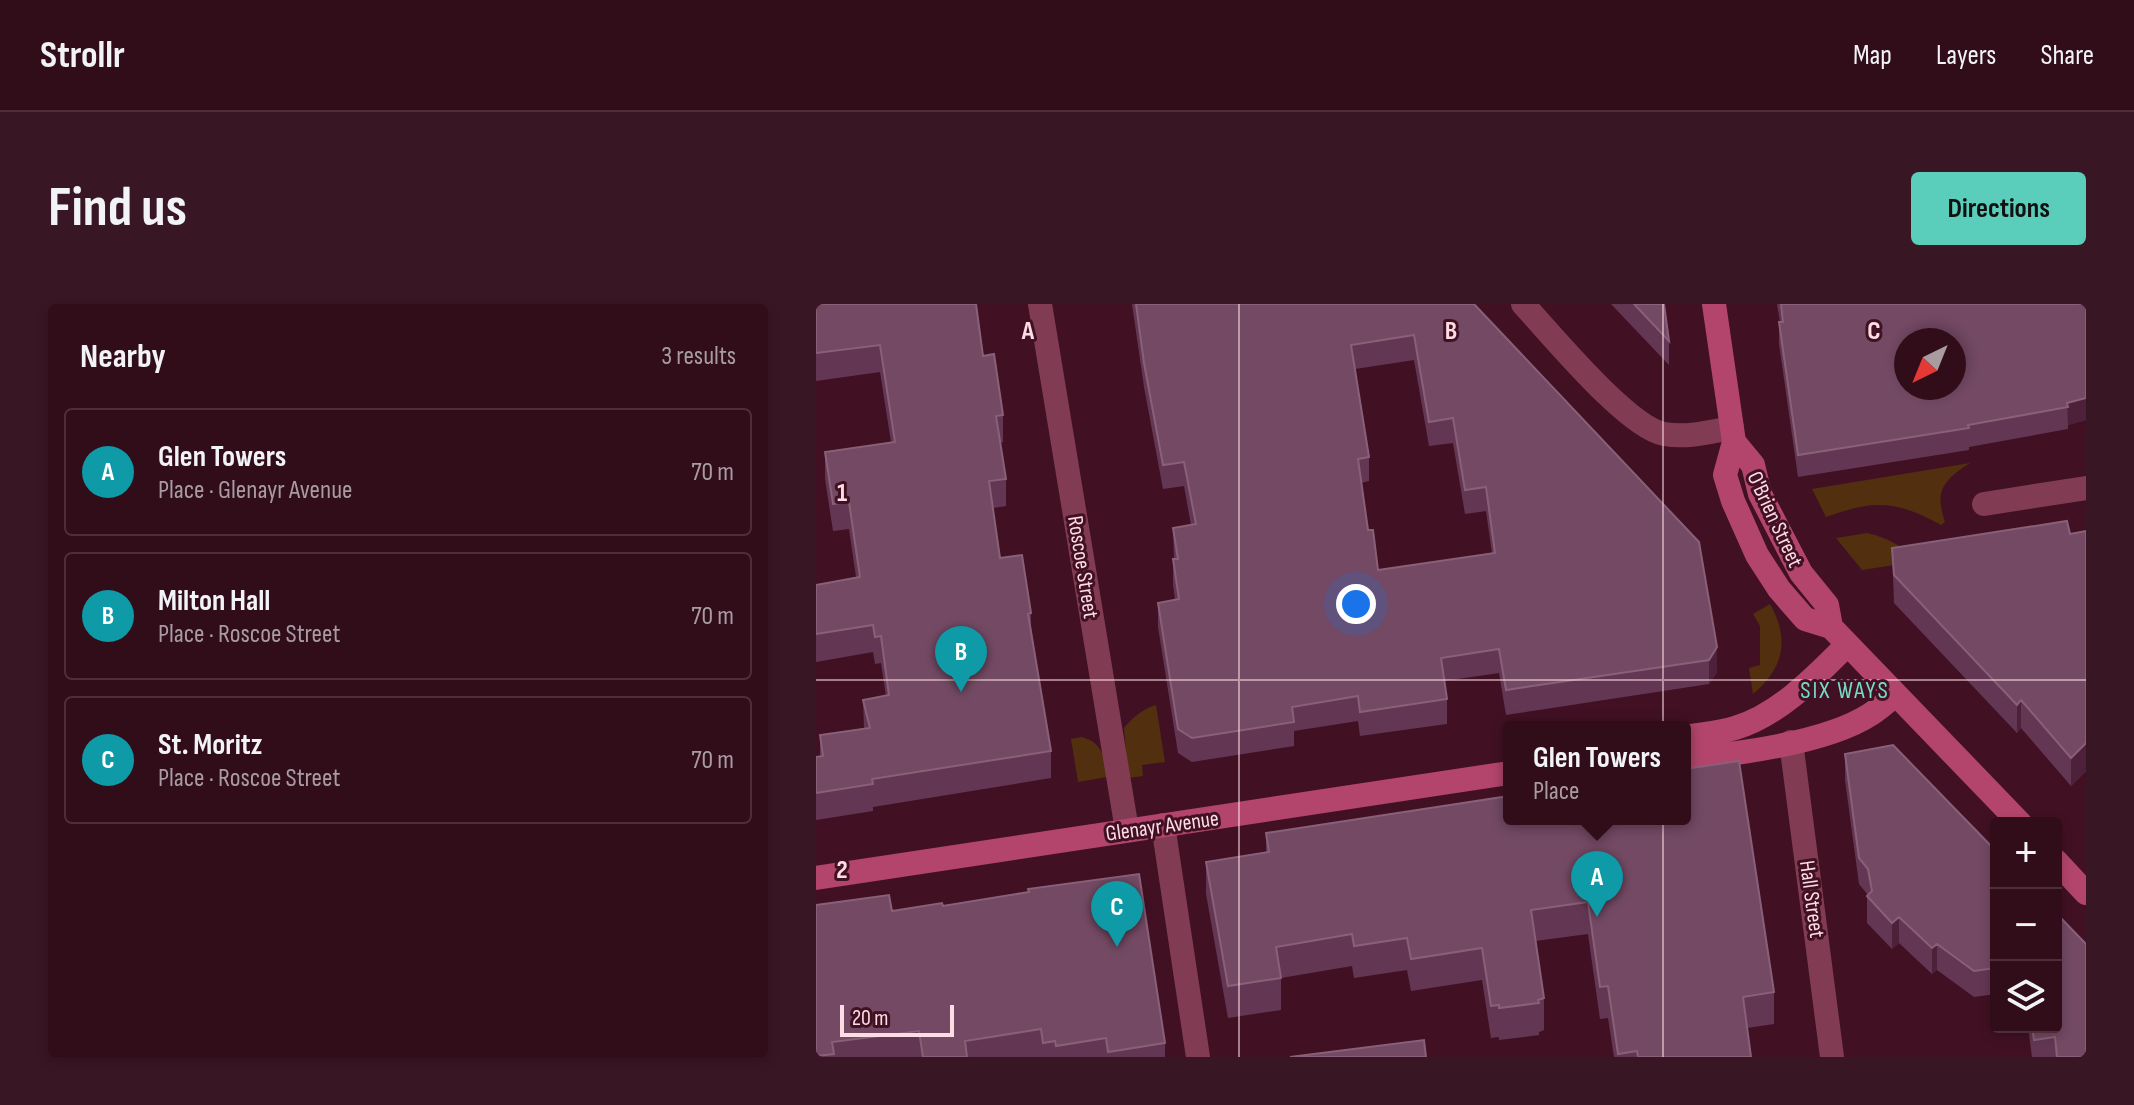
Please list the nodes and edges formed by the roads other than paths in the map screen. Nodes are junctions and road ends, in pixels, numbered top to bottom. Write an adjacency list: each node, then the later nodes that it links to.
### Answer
1 (1040, 304): 15 (street, Roscoe Street)
2 (1523, 304): 4 (street)
3 (1714, 304): 4 (street)
4 (1733, 435): 7 (street, O'Brien Street)
5 (2086, 488): 6 (street)
6 (1984, 504)
7 (1839, 636): 8 (street, O'Brien Street); 9 (street)
8 (1895, 695): 10 (street); 13 (street, O'Brien Street)
9 (1691, 736)
10 (1791, 742): 11 (street); 20 (street, Hall Street)
11 (1691, 758)
12 (1503, 774): 14 (street, Glenayr Avenue)
13 (2014, 817)
14 (1163, 825): 15 (street, Glenayr Avenue); 19 (street)
15 (1127, 830): 17 (street, Glenayr Avenue)
16 (2062, 867): 18 (street)
17 (816, 878)
18 (2086, 893)
19 (1198, 1057)
20 (1832, 1057)

